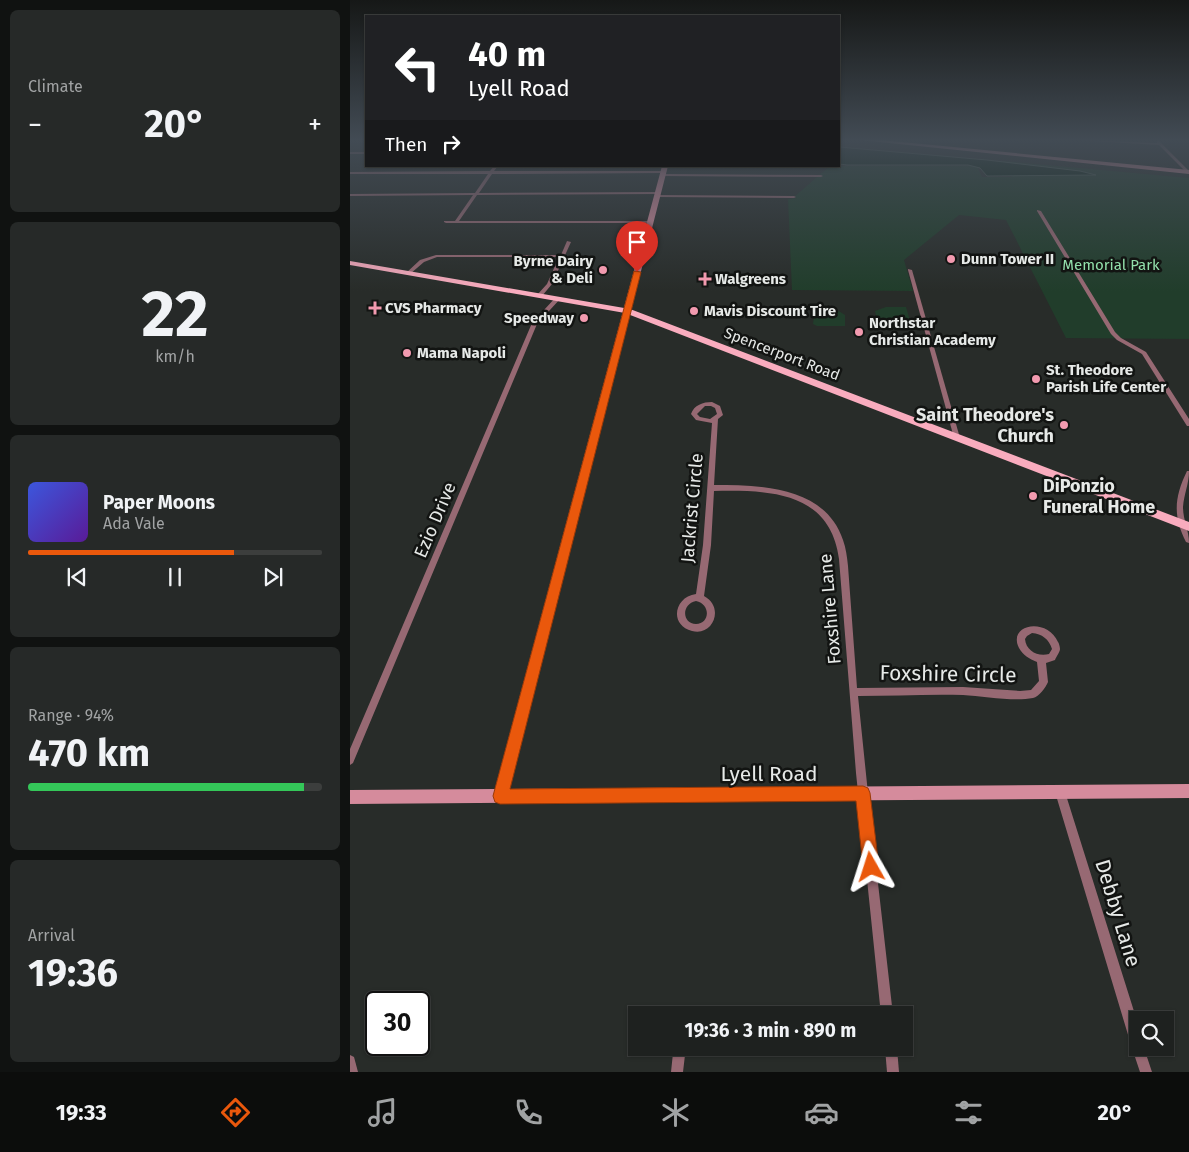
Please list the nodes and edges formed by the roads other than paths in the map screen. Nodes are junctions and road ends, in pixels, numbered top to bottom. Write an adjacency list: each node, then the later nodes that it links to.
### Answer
1 (478, 190): 3 (street)
2 (659, 190): 5 (street)
3 (475, 194): 4 (street); 5 (street); 9 (street)
4 (350, 195)
5 (658, 195): 6 (street); 10 (street)
6 (794, 197)
7 (1039, 211): 20 (street)
8 (446, 222): 9 (street)
9 (456, 222): 10 (street)
10 (650, 222): 18 (street)
11 (569, 242): 12 (street)
12 (562, 256): 15 (street); 16 (street)
13 (350, 263): 15 (main road, Spencerport Road)
14 (910, 270): 21 (street)
15 (408, 273): 16 (main road, Spencerport Road)
16 (540, 295): 17 (main road, Spencerport Road)
17 (558, 298): 18 (main road, Spencerport Road); 29 (street, Ezio Drive)
18 (627, 311): 21 (main road, Spencerport Road); 33 (street)
19 (715, 419): 23 (street, Jackrist Circle)
20 (1189, 424)
21 (957, 438): 24 (main road, Spencerport Road)
22 (1189, 473): 24 (street)
23 (711, 488): 26 (street, Jackrist Circle); 28 (street, Foxshire Lane)
24 (1184, 525): 25 (street)
25 (1189, 540)
26 (700, 598)
27 (1042, 660): 28 (street, Foxshire Circle)
28 (853, 692): 32 (street, Foxshire Lane)
29 (350, 760)
30 (1189, 791): 31 (street, Lyell Road)
31 (1060, 792): 32 (street, Lyell Road); 36 (street, Debby Lane)
32 (863, 793): 33 (street, Lyell Road); 35 (street, Foxshire Lane)
33 (500, 796): 34 (street, Lyell Road)
34 (350, 798)
35 (886, 1006)
36 (1129, 1018)
37 (678, 1056): 42 (street)
38 (892, 1056): 43 (street)
39 (1141, 1056): 44 (street, Debby Lane)
40 (350, 1061): 41 (street)
41 (352, 1072)
42 (677, 1072)
43 (893, 1072)
44 (1146, 1072)

